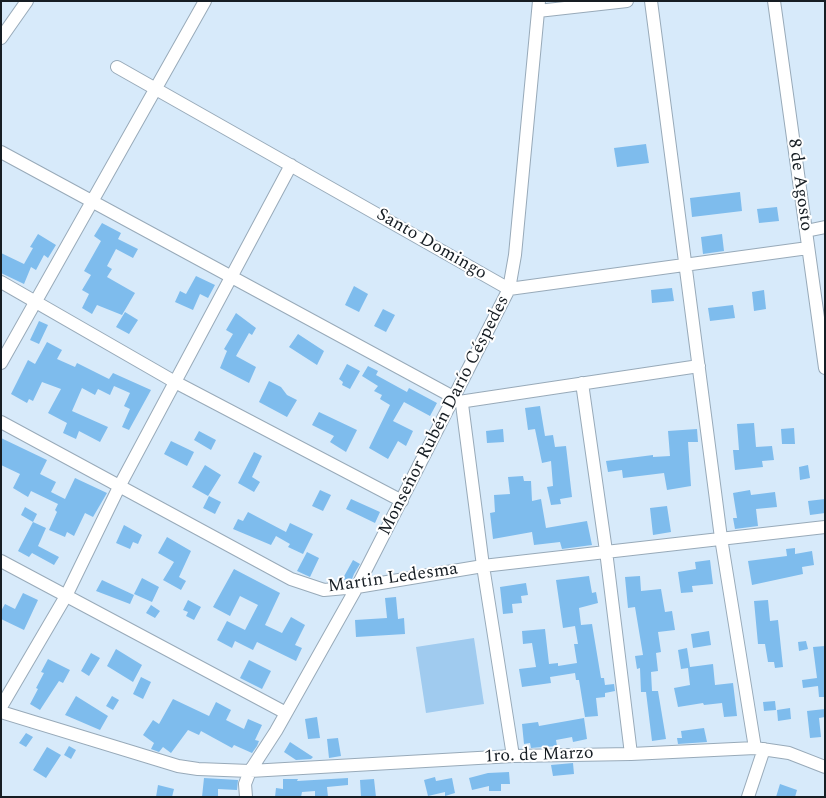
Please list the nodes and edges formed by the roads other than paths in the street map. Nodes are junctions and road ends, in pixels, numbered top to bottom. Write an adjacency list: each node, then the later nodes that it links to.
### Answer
1 (27, 1): 7 (street)
2 (205, 1): 9 (street)
3 (626, 1): 6 (street)
4 (651, 1): 16 (street)
5 (774, 1): 14 (street, 8 de Agosto)
6 (539, 6): 19 (street, Monseñor Rubén Darío Céspedes)
7 (1, 38)
8 (117, 67): 9 (street, Santo Domingo)
9 (157, 90): 11 (street, Santo Domingo); 12 (street)
10 (1, 152): 12 (street)
11 (291, 166): 17 (street); 19 (street, Santo Domingo)
12 (92, 200): 17 (street); 20 (street)
13 (825, 227): 14 (street)
14 (806, 231): 15 (street, 8 de Agosto)
15 (808, 248): 16 (street); 23 (street, 8 de Agosto)
16 (686, 266): 19 (street); 22 (street)
17 (233, 279): 24 (street); 26 (street)
18 (1, 282): 20 (street)
19 (509, 289): 26 (street, Monseñor Rubén Darío Céspedes)
20 (35, 302): 21 (street); 24 (street)
21 (1, 363)
22 (699, 366): 25 (street); 31 (street)
23 (825, 368)
24 (175, 382): 28 (street); 29 (street)
25 (582, 383): 26 (street); 32 (street)
26 (457, 400): 29 (street, Monseñor Rubén Darío Céspedes); 34 (street)
27 (1, 422): 28 (street, Martin Ledesma)
28 (120, 485): 35 (street, Martin Ledesma); 36 (street)
29 (402, 501): 35 (street, Monseñor Rubén Darío Céspedes)
30 (825, 527): 31 (street, Martin Ledesma)
31 (722, 538): 32 (street, Martin Ledesma); 40 (street)
32 (606, 551): 34 (street, Martin Ledesma); 41 (street)
33 (1, 561): 36 (street)
34 (483, 566): 35 (street, Martin Ledesma); 42 (street)
35 (357, 588): 39 (street, Monseñor Rubén Darío Céspedes)
36 (66, 596): 37 (street); 39 (street)
37 (1, 707)
38 (1, 712): 44 (street, 1ro. de Marzo)
39 (286, 713): 44 (street, Monseñor Rubén Darío Céspedes)
40 (759, 749): 41 (street, 1ro. de Marzo); 43 (street, 1ro. de Marzo); 46 (street)
41 (631, 754): 42 (street, 1ro. de Marzo)
42 (513, 756): 44 (street, 1ro. de Marzo)
43 (825, 767)
44 (250, 771): 45 (street, Monseñor Rubén Darío Céspedes)
45 (246, 797)
46 (748, 797)

